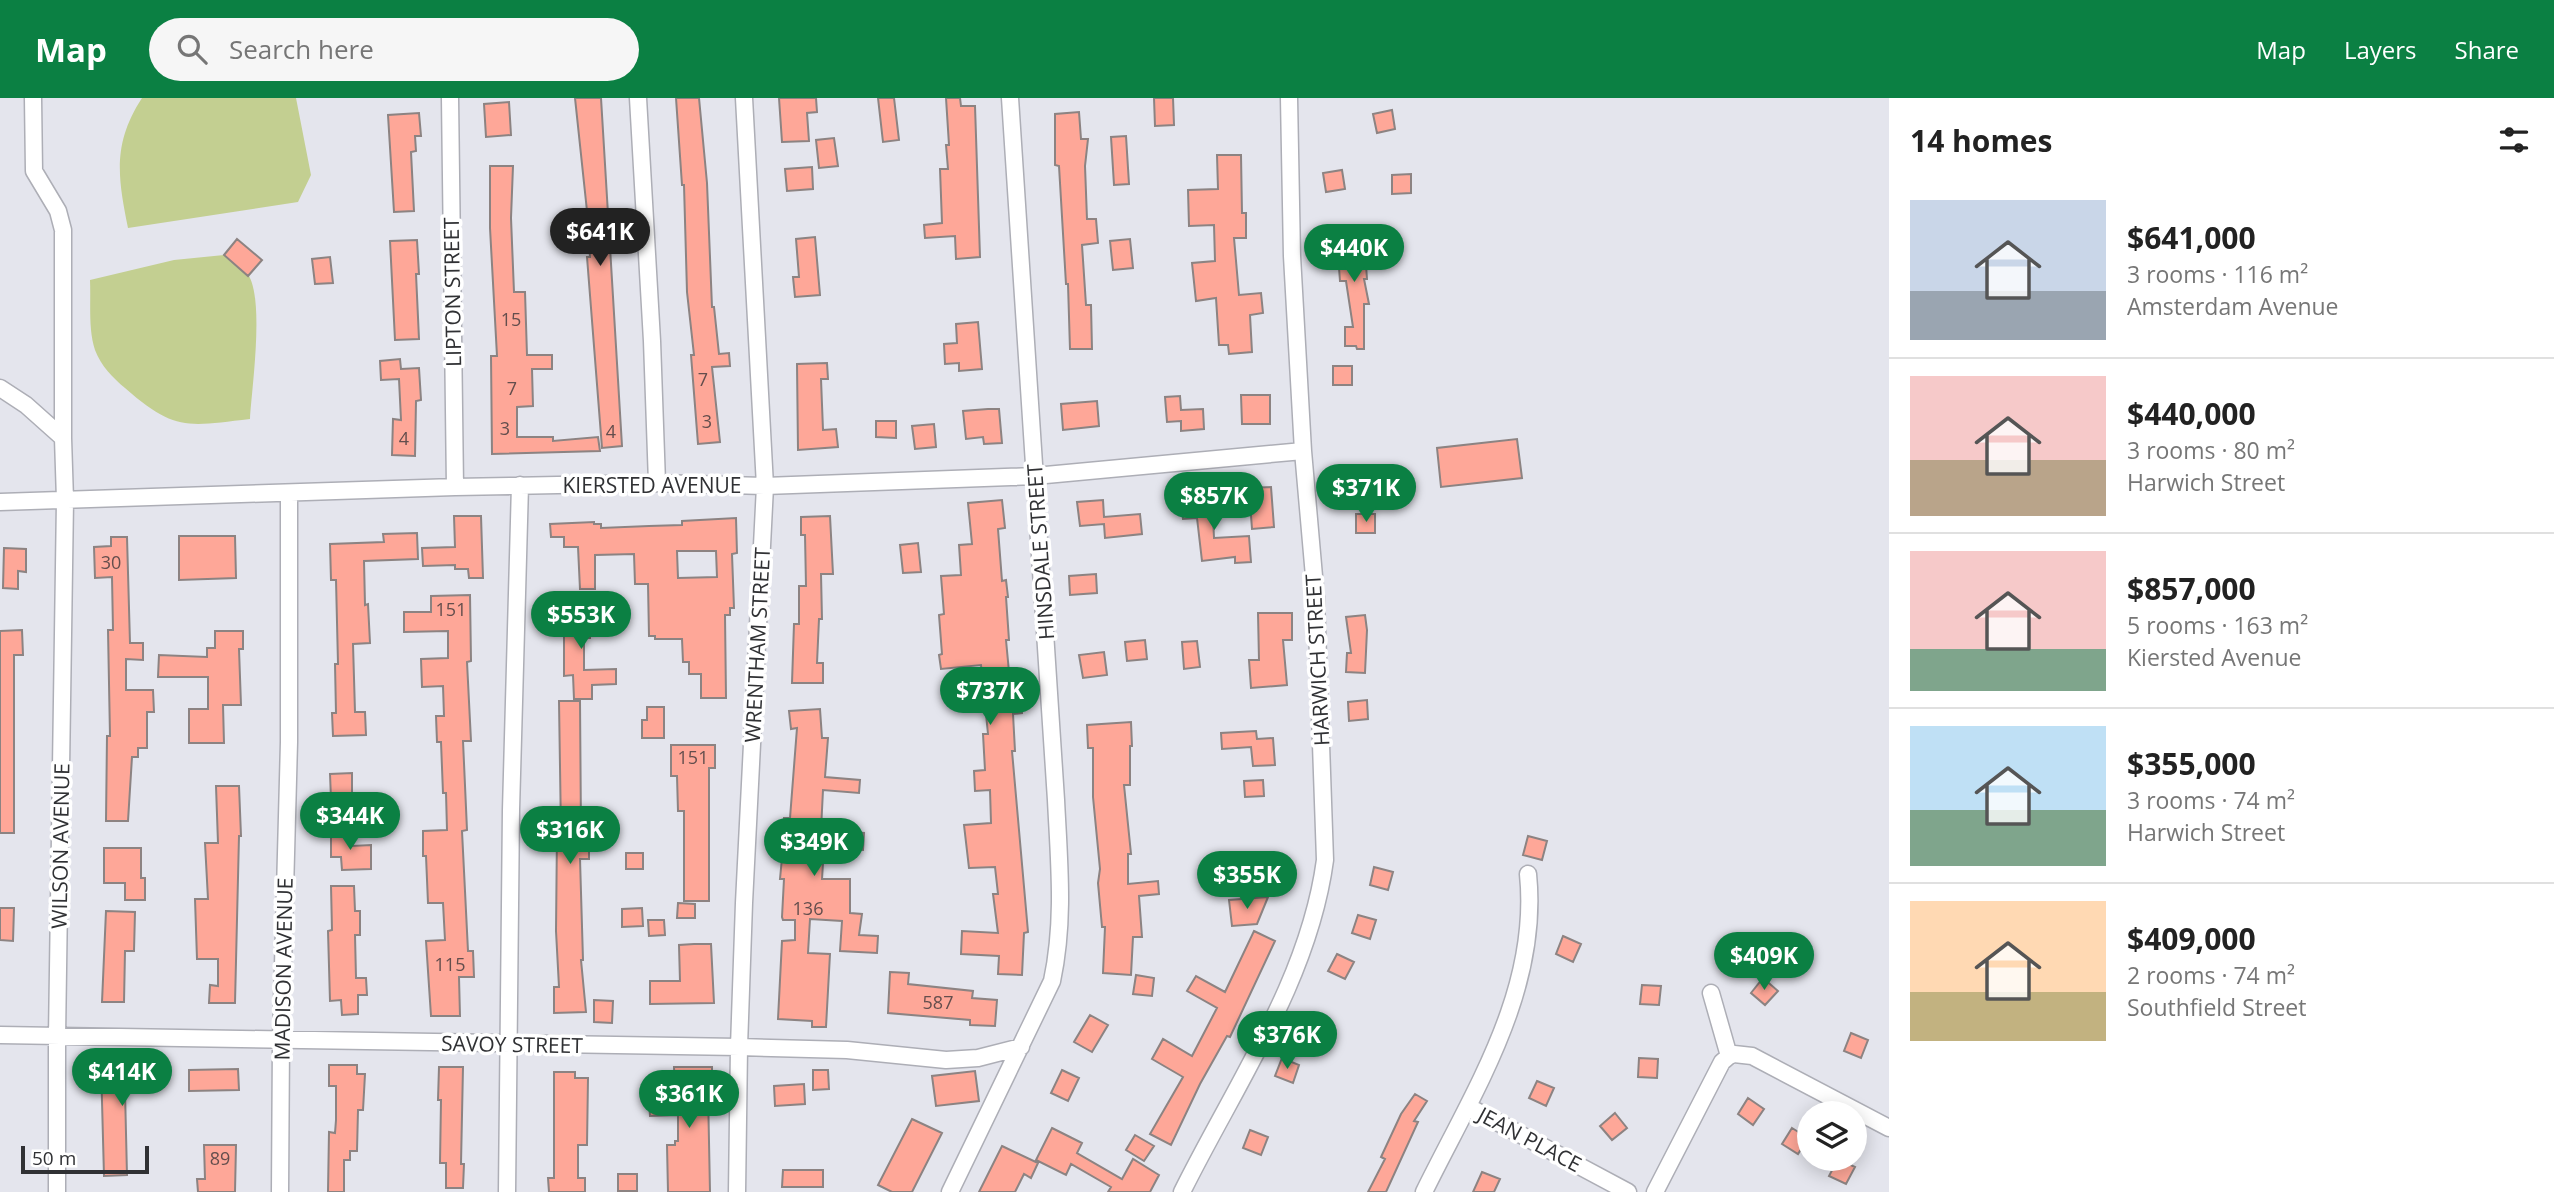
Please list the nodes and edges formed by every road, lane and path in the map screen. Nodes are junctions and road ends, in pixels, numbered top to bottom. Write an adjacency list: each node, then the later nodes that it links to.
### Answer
1 (33, 98): 8 (street, WILSON AVENUE)
2 (450, 98): 14 (street, LIPTON STREET)
3 (638, 98): 11 (street)
4 (744, 98): 13 (street, WRENTHAM STREET)
5 (1010, 98): 10 (street, HINSDALE STREET)
6 (1289, 98): 9 (street, HARWICH STREET)
7 (0, 388): 8 (street)
8 (63, 438): 16 (street, WILSON AVENUE)
9 (1303, 451): 10 (street, KIERSTED AVENUE); 34 (street, HARWICH STREET)
10 (1035, 476): 13 (street, KIERSTED AVENUE); 25 (street, HINSDALE STREET)
11 (657, 483): 12 (street, KIERSTED AVENUE); 13 (street, KIERSTED AVENUE)
12 (520, 485): 14 (street, KIERSTED AVENUE); 23 (street)
13 (765, 485): 24 (street, WRENTHAM STREET)
14 (455, 487): 15 (street, KIERSTED AVENUE)
15 (289, 494): 16 (street, KIERSTED AVENUE); 22 (street, MADISON AVENUE)
16 (65, 500): 17 (street, KIERSTED AVENUE); 21 (street, WILSON AVENUE)
17 (0, 502)
18 (1528, 874): 27 (street)
19 (1711, 993): 26 (street)
20 (0, 1035): 21 (street, SAVOY STREET)
21 (57, 1037): 22 (street, SAVOY STREET); 29 (street, WILSON AVENUE)
22 (281, 1040): 23 (street, SAVOY STREET); 30 (street, MADISON AVENUE)
23 (508, 1044): 24 (street, SAVOY STREET); 31 (street)
24 (739, 1047): 25 (street, SAVOY STREET); 32 (street, WRENTHAM STREET)
25 (1021, 1047): 33 (street, HINSDALE STREET)
26 (1730, 1056): 28 (street); 37 (street)
27 (1469, 1107): 35 (street); 36 (street, JEAN PLACE)
28 (1889, 1129)
29 (57, 1192)
30 (280, 1192)
31 (507, 1192)
32 (737, 1192)
33 (950, 1192)
34 (1182, 1192)
35 (1424, 1192)
36 (1629, 1192)
37 (1655, 1192)

